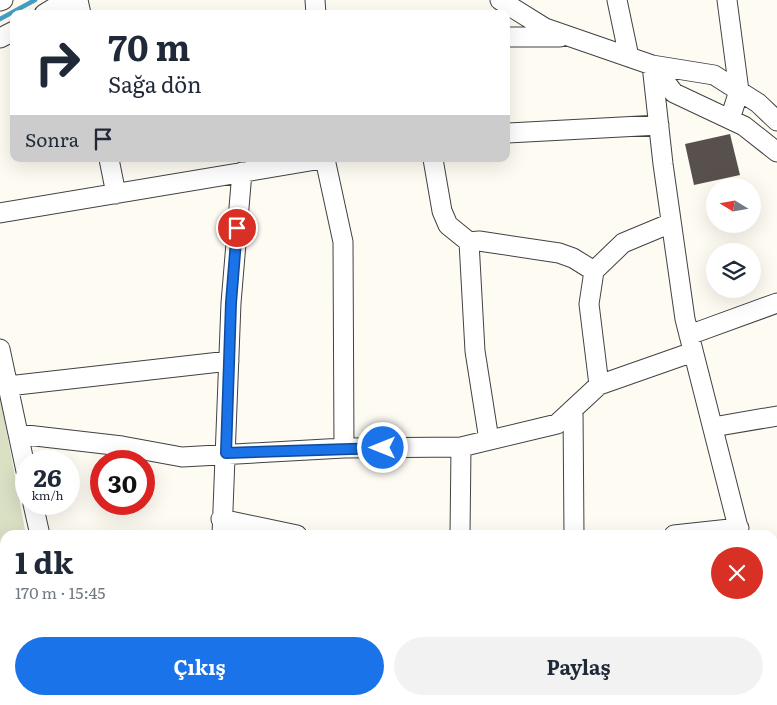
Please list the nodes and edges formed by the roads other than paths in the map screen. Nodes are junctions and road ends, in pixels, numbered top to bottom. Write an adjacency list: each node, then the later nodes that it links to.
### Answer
1 (67, 0): 5 (street)
2 (500, 0): 7 (street)
3 (617, 0): 8 (street)
4 (727, 0): 10 (street)
5 (51, 10)
6 (510, 37): 7 (street)
7 (571, 37): 8 (street)
8 (629, 57): 9 (street)
9 (652, 65): 10 (street); 11 (street); 13 (street)
10 (740, 91): 11 (street); 12 (street)
11 (730, 120): 15 (street)
12 (777, 121)
13 (659, 125): 14 (street); 23 (street)
14 (510, 133)
15 (777, 152)
16 (110, 162): 21 (street)
17 (304, 162): 20 (street)
18 (324, 162): 38 (street)
19 (433, 162): 24 (street)
20 (242, 172): 21 (street); 29 (street)
21 (116, 194): 22 (street)
22 (0, 213)
23 (672, 223): 25 (street); 27 (street)
24 (469, 242): 25 (street); 36 (street)
25 (594, 271): 30 (street)
26 (777, 303): 27 (street)
27 (691, 344): 30 (street); 34 (street)
28 (0, 349): 31 (street)
29 (229, 361): 31 (street); 40 (street)
30 (599, 385): 32 (street)
31 (8, 386): 35 (street)
32 (573, 409): 36 (street); 46 (street)
33 (777, 416): 34 (street)
34 (713, 427): 47 (street)
35 (18, 434): 39 (street); 40 (street)
36 (489, 440): 37 (street)
37 (461, 447): 38 (street); 45 (street)
38 (344, 448): 40 (street)
39 (21, 450)
40 (226, 453): 42 (street)
41 (35, 515): 43 (street)
42 (221, 527): 44 (street)
43 (39, 530)
44 (250, 530)
45 (460, 530)
46 (574, 530)
47 (739, 530)

